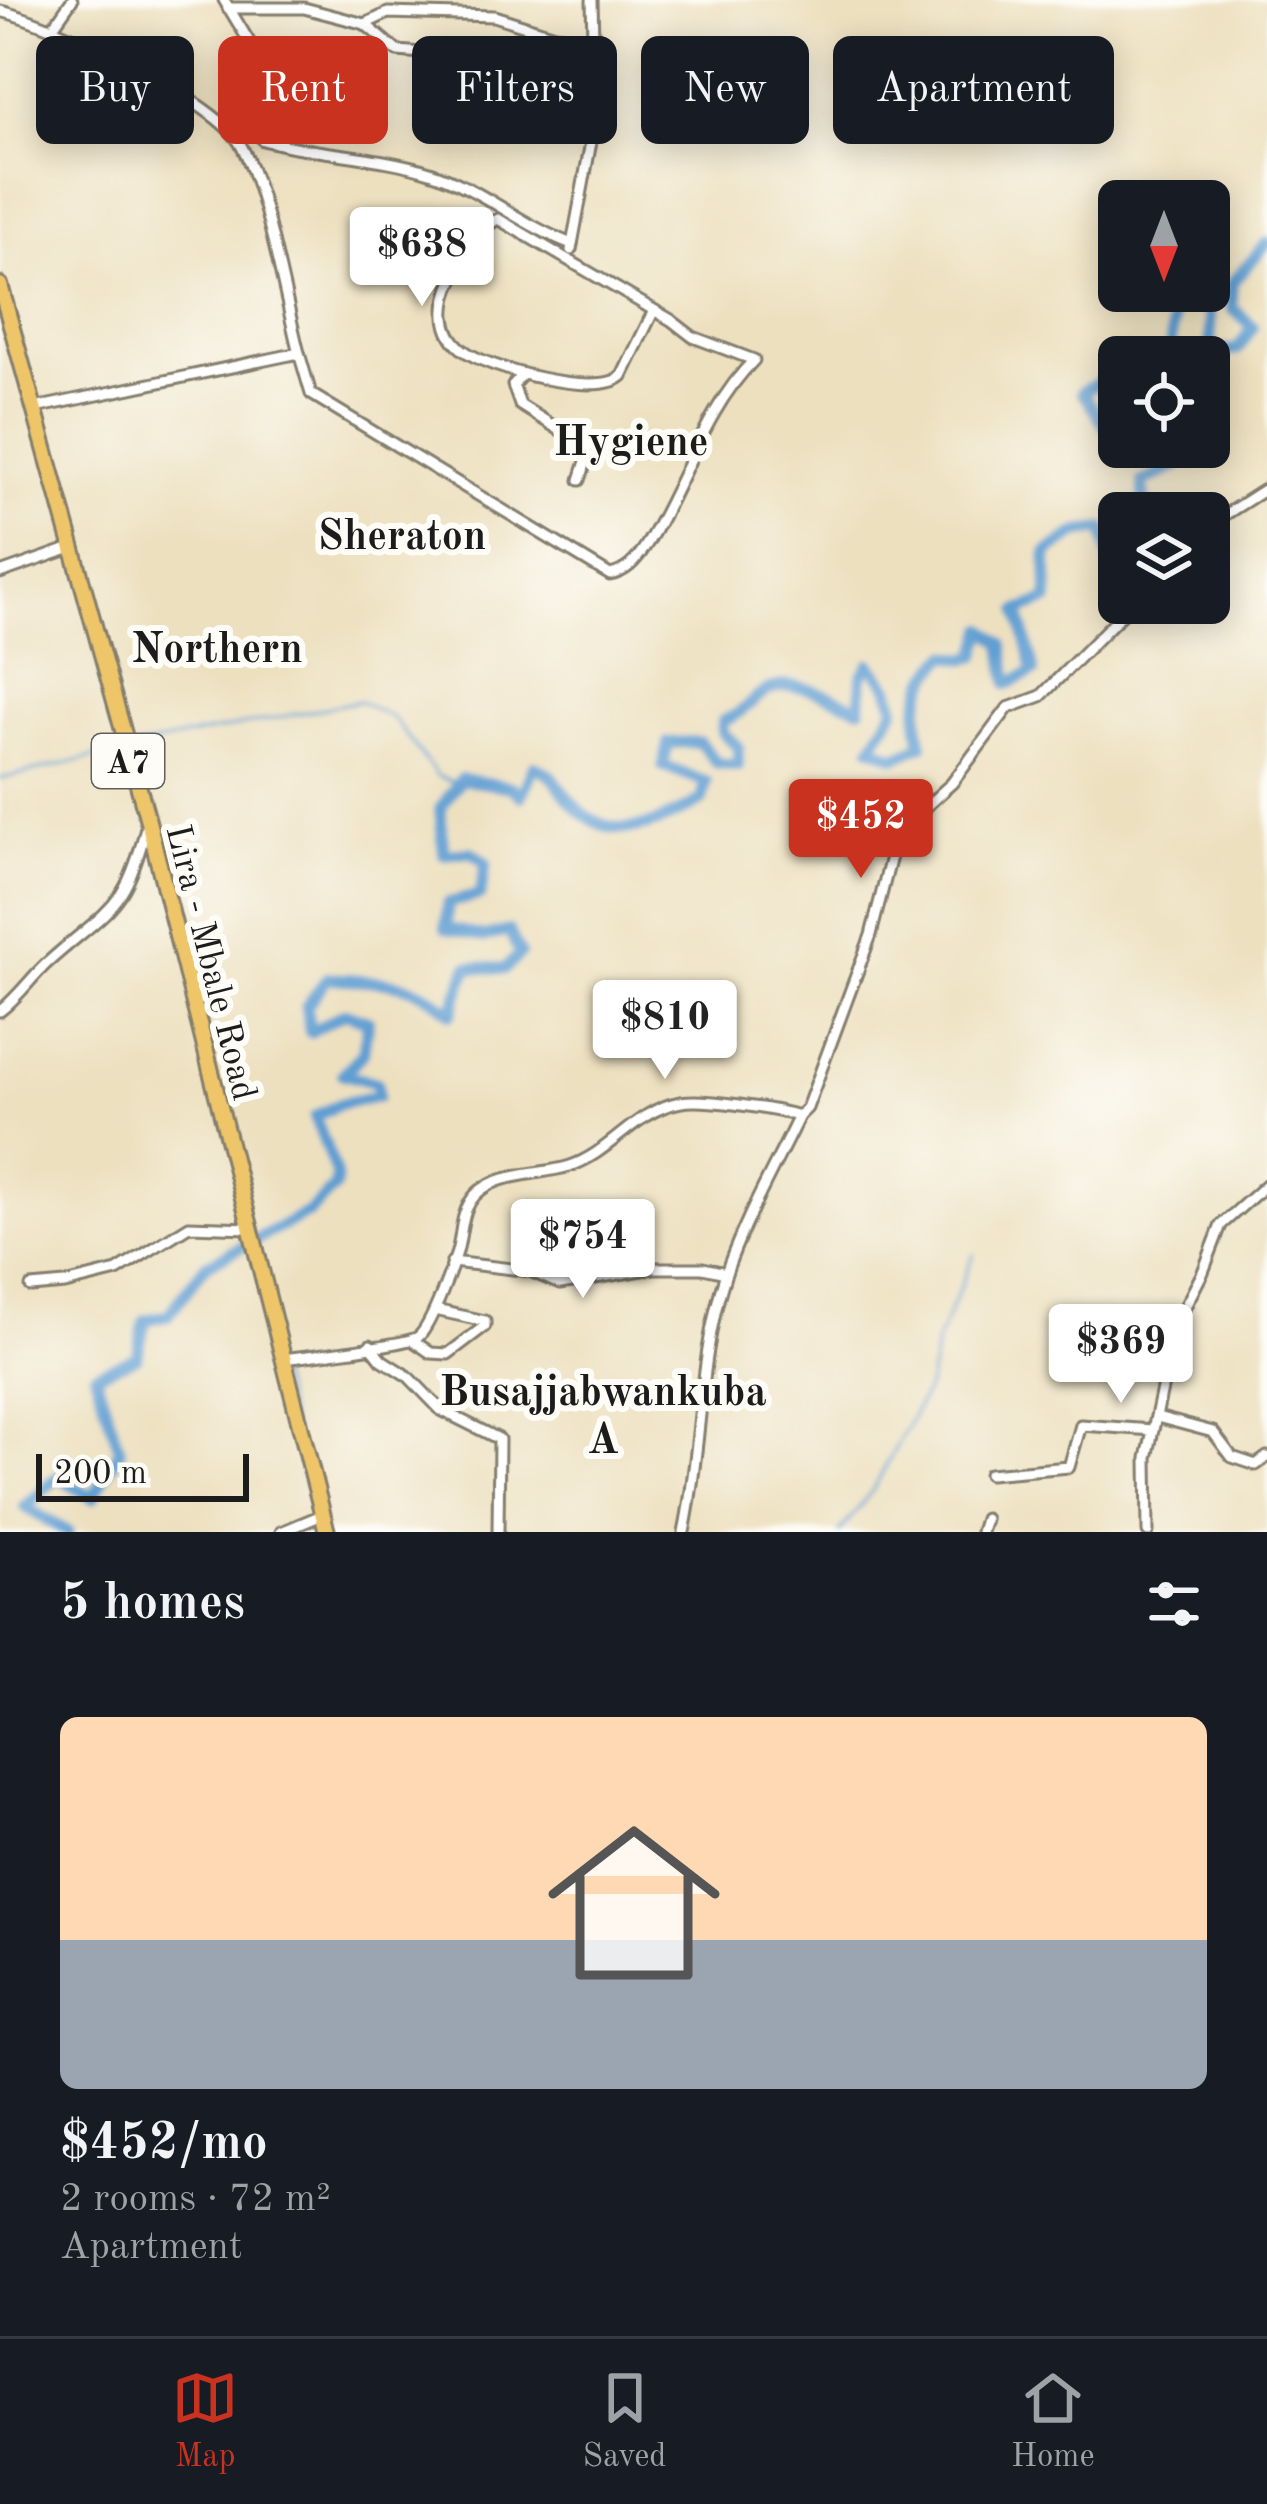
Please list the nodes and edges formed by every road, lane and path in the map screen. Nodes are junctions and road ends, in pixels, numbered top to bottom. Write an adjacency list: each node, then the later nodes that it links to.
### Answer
1 (13, 0): 6 (street)
2 (72, 0): 9 (street)
3 (420, 0): 7 (street)
4 (592, 0): 11 (street)
5 (226, 4): 8 (street); 14 (street)
6 (4, 12): 9 (street)
7 (418, 15): 8 (street); 10 (street)
8 (365, 24): 12 (street)
9 (53, 27): 18 (street)
10 (562, 36)
11 (595, 36)
12 (412, 52)
13 (591, 144): 14 (street)
14 (572, 244): 15 (street)
15 (569, 260): 17 (street); 19 (street)
16 (0, 285): 20 (main road, Lira - Mbale Road / A7)
17 (654, 310): 18 (street); 19 (street)
18 (298, 353): 20 (street)
19 (523, 374): 21 (street)
20 (35, 408): 24 (main road, Lira - Mbale Road / A7)
21 (580, 480)
22 (1267, 488): 23 (street)
23 (1230, 512)
24 (71, 548): 25 (street); 27 (main road, Lira - Mbale Road / A7)
25 (0, 573)
26 (1112, 624): 29 (street)
27 (148, 821): 28 (street); 31 (main road, Lira - Mbale Road / A7)
28 (0, 1011)
29 (799, 1116): 32 (street); 33 (street)
30 (1267, 1184): 39 (street)
31 (253, 1232): 34 (street); 38 (main road, A7)
32 (452, 1262): 33 (street); 35 (street)
33 (726, 1273): 48 (street)
34 (32, 1287)
35 (435, 1310): 36 (street); 36 (street)
36 (412, 1340): 37 (street)
37 (370, 1345): 38 (street); 47 (street)
38 (283, 1359): 43 (main road, A7)
39 (1157, 1417): 40 (street); 41 (street)
40 (1153, 1430): 42 (street); 50 (street)
41 (1267, 1457)
42 (988, 1474)
43 (322, 1515): 45 (street); 46 (main road, A7)
44 (985, 1519): 49 (street)
45 (281, 1532)
46 (327, 1532)
47 (498, 1532)
48 (684, 1532)
49 (981, 1532)
50 (1148, 1532)

